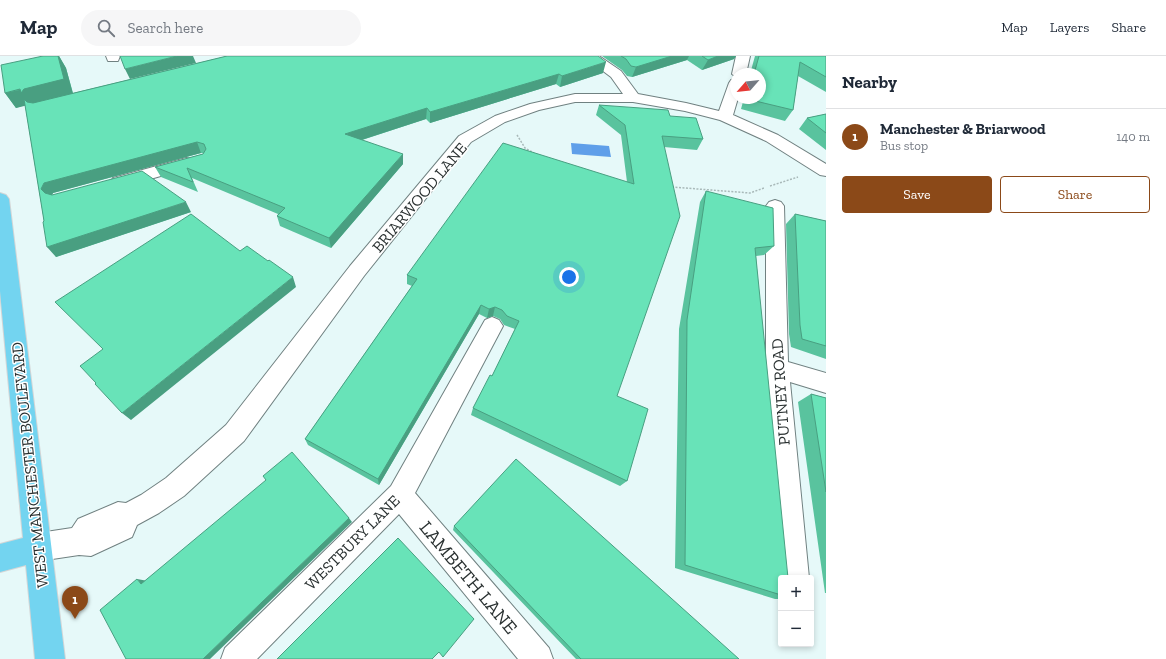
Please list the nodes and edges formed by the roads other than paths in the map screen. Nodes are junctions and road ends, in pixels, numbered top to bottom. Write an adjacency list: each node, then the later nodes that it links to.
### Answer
1 (590, 56): 4 (street)
2 (744, 56): 3 (street)
3 (741, 68)
4 (633, 98): 6 (street, BRIARWOOD LANE); 16 (street, BRIARWOOD LANE)
5 (730, 102): 6 (street)
6 (725, 117): 8 (street, BRIARWOOD LANE)
7 (201, 159): 9 (street)
8 (824, 166)
9 (104, 186)
10 (0, 199): 16 (main road, WEST MANCHESTER BOULEVARD)
11 (775, 206): 13 (street, PUTNEY ROAD)
12 (492, 326): 15 (street, WESTBURY LANE)
13 (777, 368): 14 (street); 18 (street, PUTNEY ROAD)
14 (826, 383)
15 (400, 495): 20 (street, WESTBURY LANE); 21 (street, LAMBETH LANE)
16 (39, 547): 17 (main road); 19 (main road, WEST MANCHESTER BOULEVARD)
17 (0, 558)
18 (795, 575)
19 (50, 659)
20 (236, 659)
21 (538, 659)

